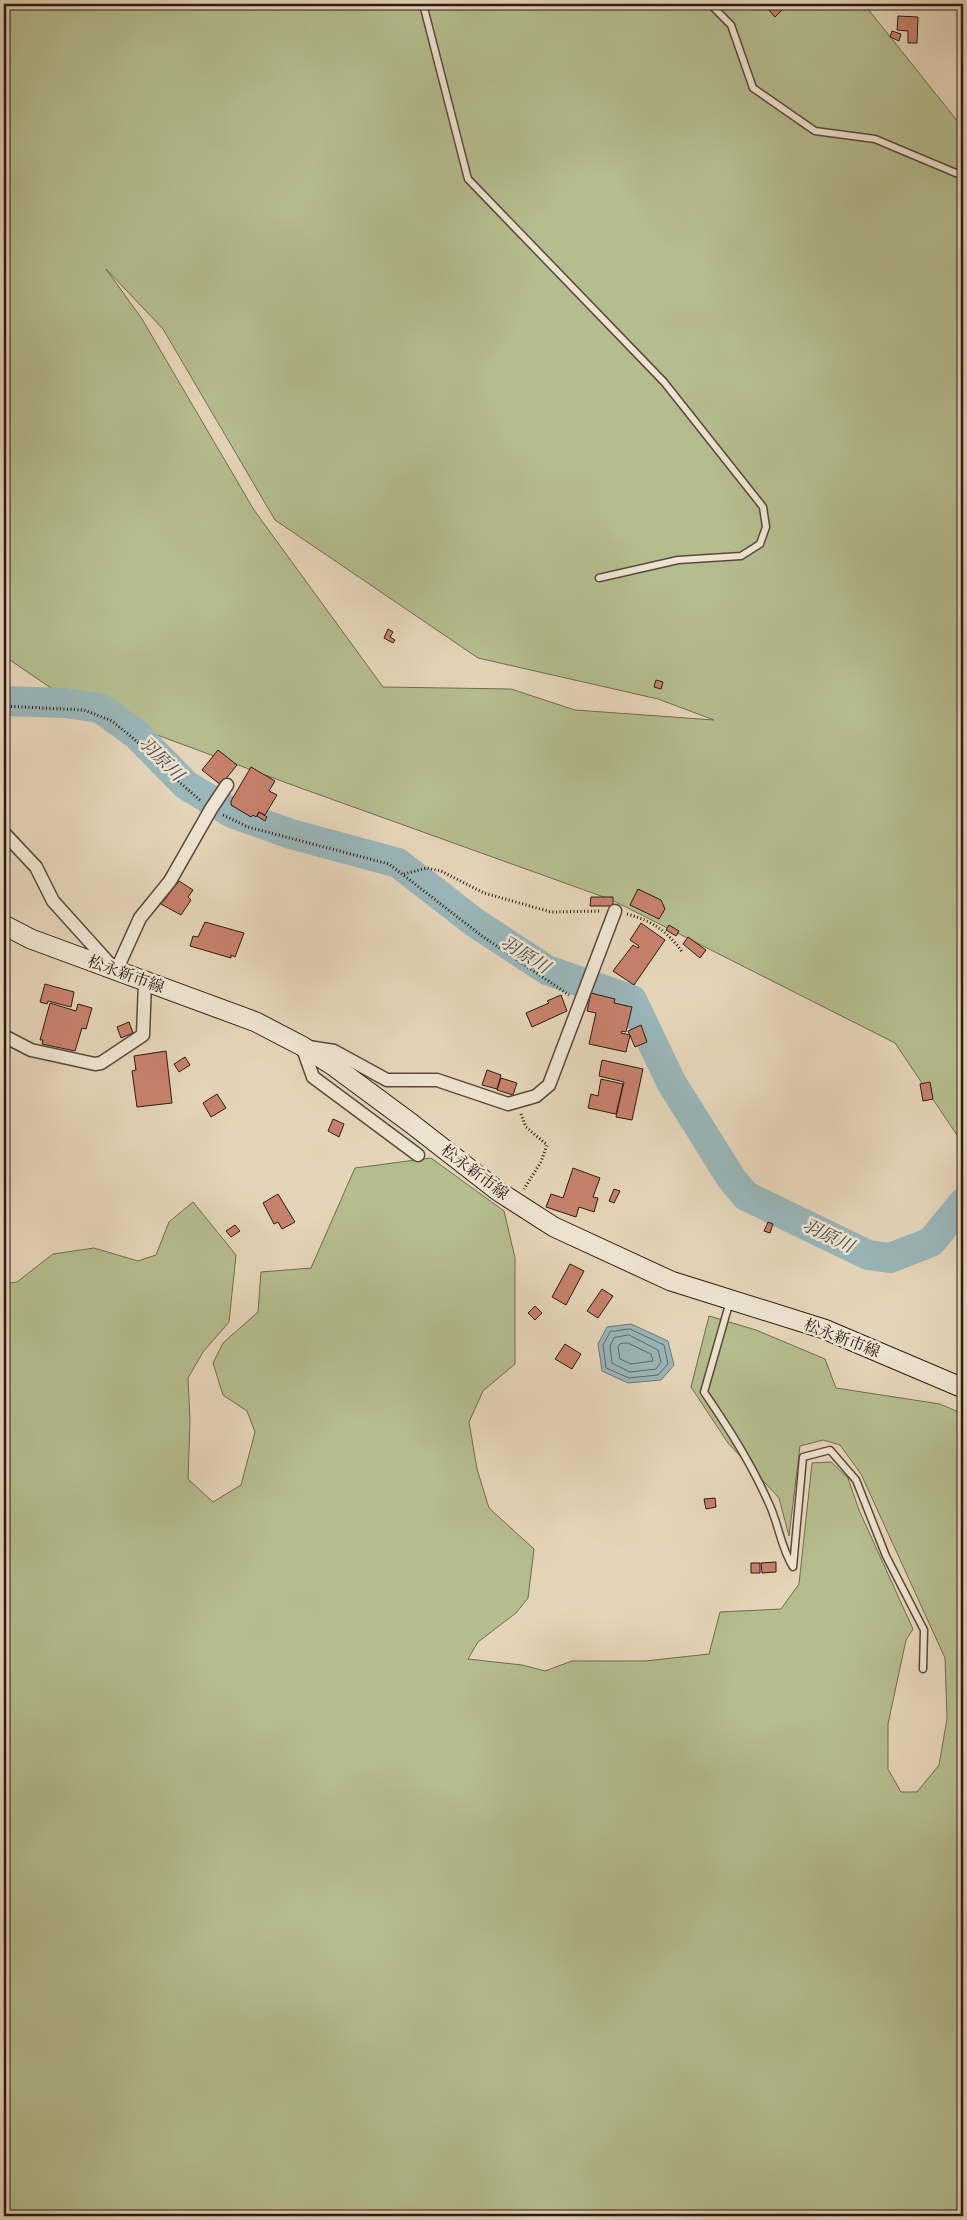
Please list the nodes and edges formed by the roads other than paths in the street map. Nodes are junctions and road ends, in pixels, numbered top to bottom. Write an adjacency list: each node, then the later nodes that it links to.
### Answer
1 (423, 4): 4 (lane)
2 (710, 4): 3 (lane)
3 (963, 176)
4 (599, 578)
5 (227, 785): 9 (street)
6 (4, 833): 9 (street)
7 (615, 911): 12 (street)
8 (4, 925): 9 (main road, 松永新市線)
9 (116, 971): 10 (main road, 松永新市線)
10 (146, 982): 11 (street); 12 (main road, 松永新市線)
11 (4, 1036)
12 (302, 1046): 13 (street); 14 (main road, 松永新市線)
13 (418, 1155)
14 (730, 1300): 15 (main road, 松永新市線); 16 (lane)
15 (959, 1384)
16 (923, 1669)

